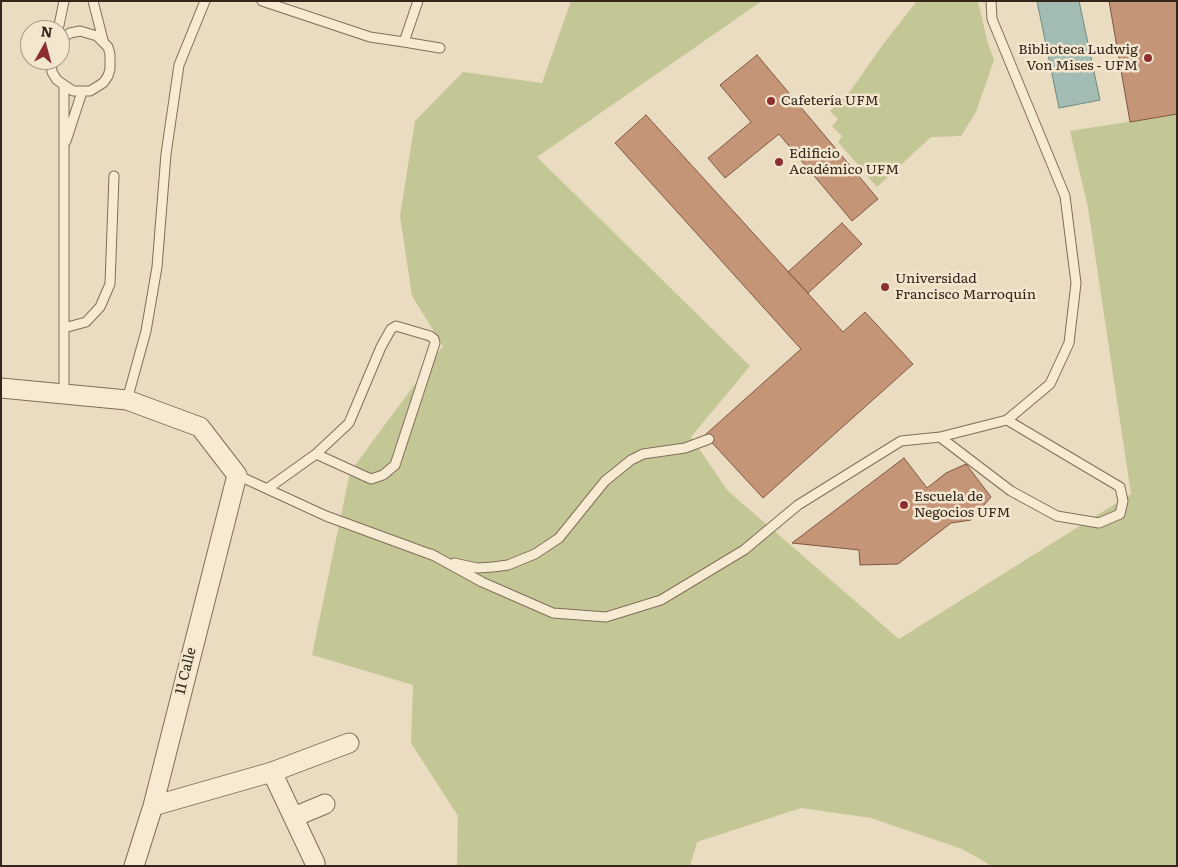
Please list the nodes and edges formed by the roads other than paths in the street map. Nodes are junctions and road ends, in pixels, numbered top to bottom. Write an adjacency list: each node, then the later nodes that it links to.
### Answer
1 (64, 1): 7 (lane)
2 (94, 1): 9 (lane)
3 (205, 1): 20 (lane)
4 (262, 1): 10 (lane)
5 (418, 1): 10 (lane)
6 (991, 1): 21 (lane)
7 (60, 20)
8 (70, 33): 9 (lane)
9 (103, 41): 14 (lane)
10 (404, 42): 11 (lane)
11 (440, 48)
12 (52, 70): 13 (lane)
13 (64, 87): 14 (lane); 15 (lane)
14 (82, 92): 15 (lane)
15 (63, 148): 17 (lane)
16 (114, 176): 17 (lane)
17 (64, 328): 19 (lane)
18 (1, 388): 19 (street)
19 (64, 393): 20 (street)
20 (126, 400): 25 (street)
21 (1007, 420): 22 (lane); 22 (lane)
22 (940, 437): 27 (lane)
23 (710, 439): 27 (lane)
24 (316, 454): 24 (lane); 26 (lane)
25 (237, 475): 26 (lane); 31 (street, 11 Calle)
26 (267, 489): 27 (lane)
27 (431, 554)
28 (349, 743): 29 (street)
29 (272, 772): 31 (street); 32 (street)
30 (325, 804): 32 (street)
31 (153, 806): 34 (street, 11 Calle)
32 (294, 818): 33 (street)
33 (315, 863)
34 (134, 866)

